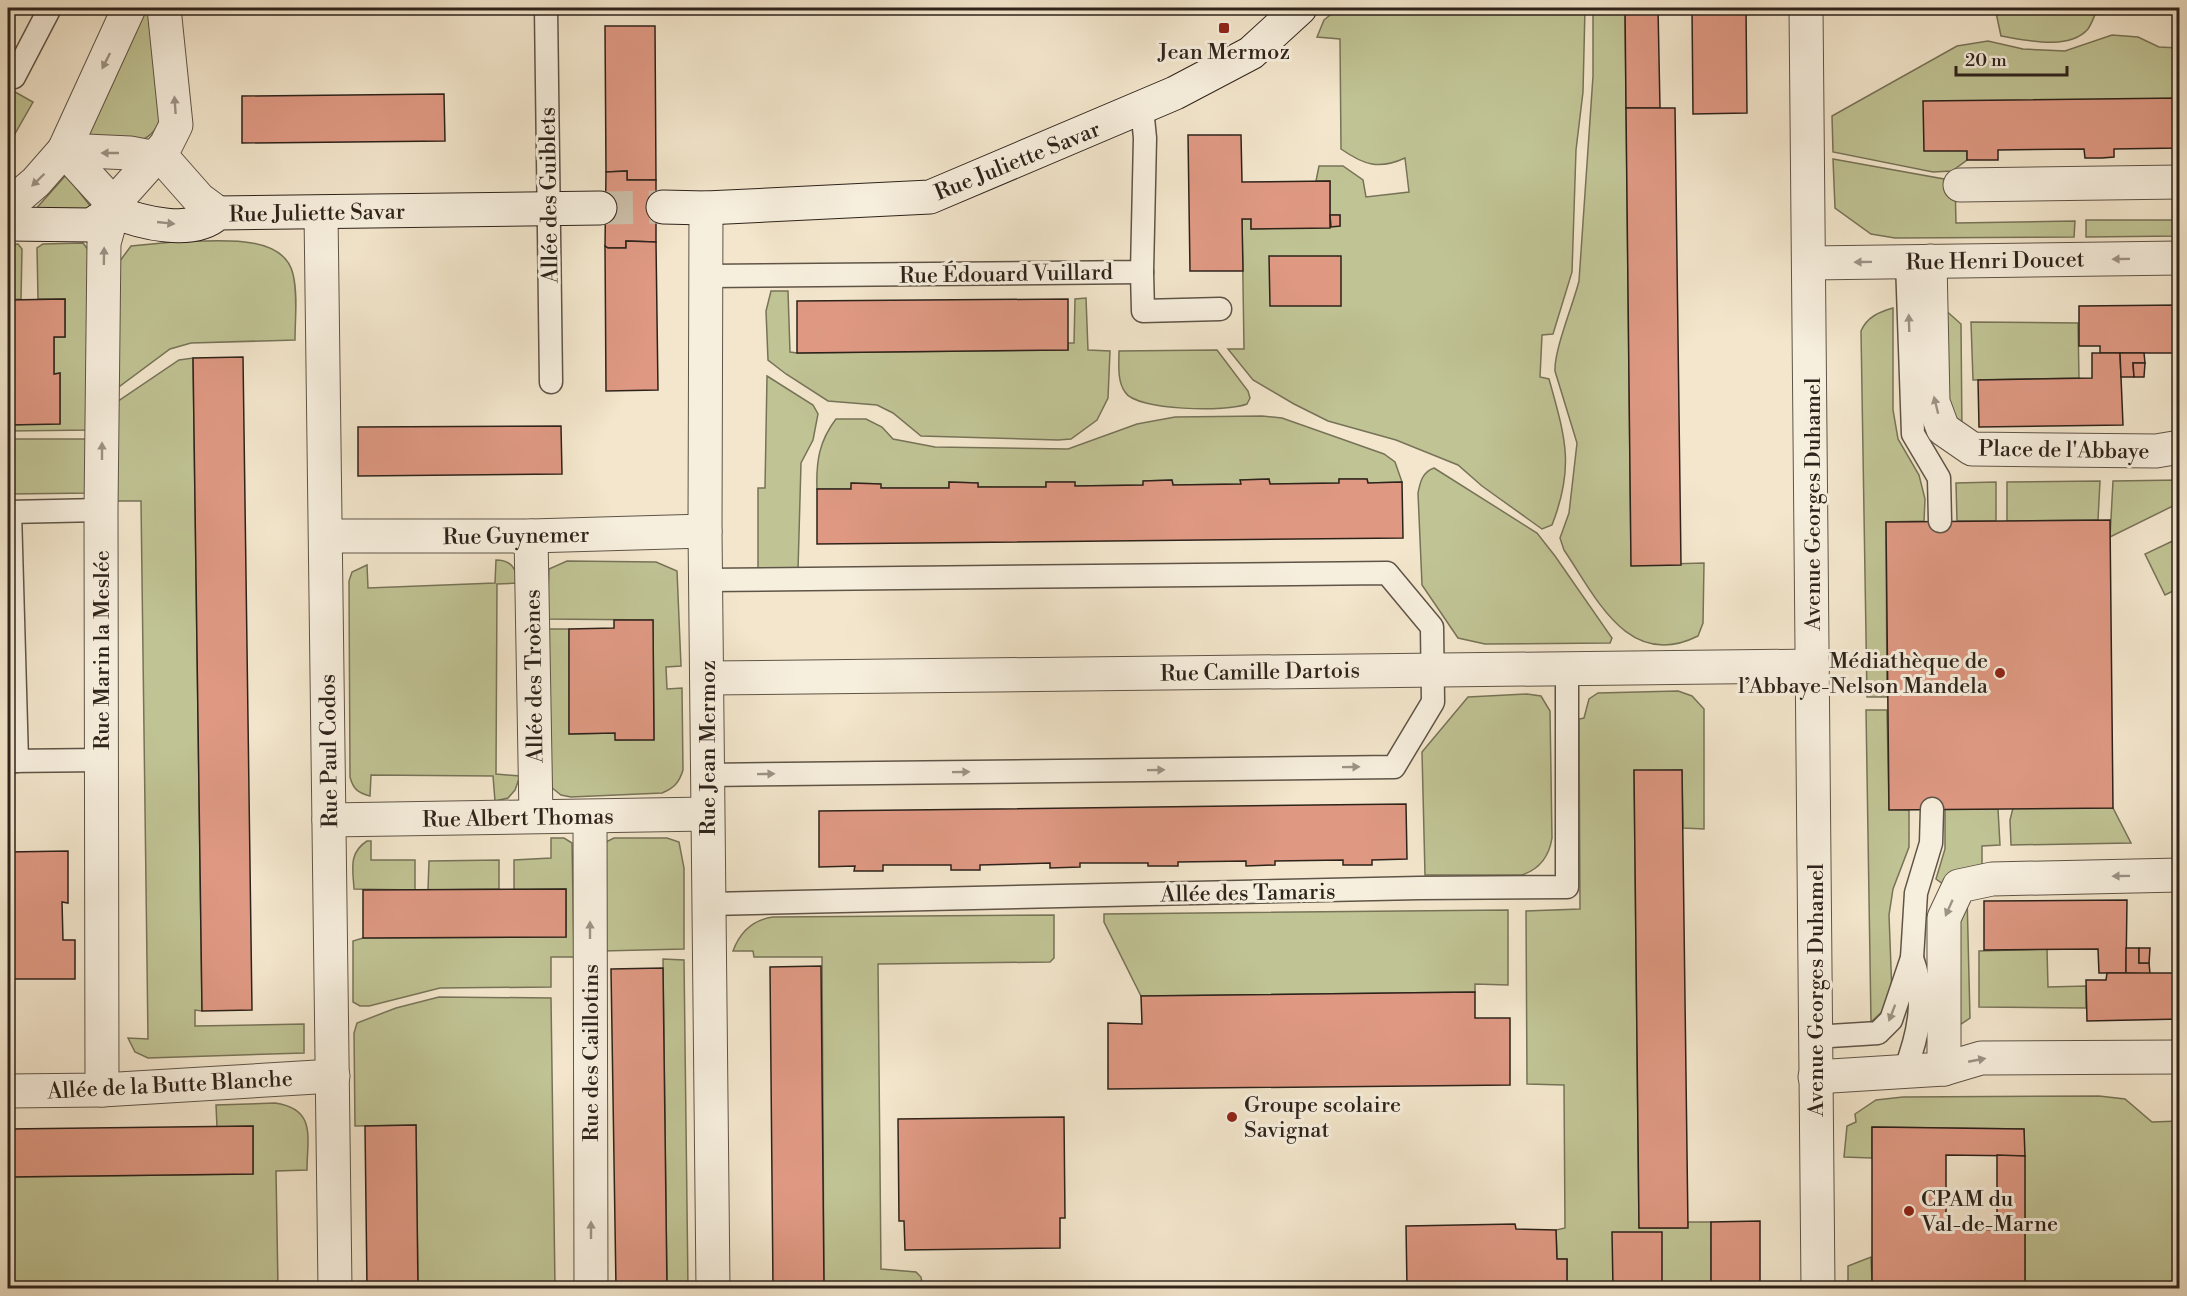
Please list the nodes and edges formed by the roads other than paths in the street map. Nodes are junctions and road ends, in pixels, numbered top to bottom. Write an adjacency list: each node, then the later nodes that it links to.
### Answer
1 (50, 8): 7 (lane)
2 (129, 8): 9 (street, one-way to 9)
3 (164, 8): 10 (street, one-way to 3)
4 (546, 8): 15 (lane, Allée des Guiblets)
5 (1300, 8): 8 (street, Rue Juliette Savar)
6 (1806, 8): 24 (street, Avenue Georges Duhamel)
7 (14, 77)
8 (1142, 108): 17 (street, Rue Juliette Savar); 25 (lane, Rue Édouard Vuillard)
9 (64, 150): 10 (street, one-way to 9); 13 (street, one-way to 13); 18 (street)
10 (156, 158): 18 (street); 19 (street)
11 (2180, 182): 12 (street)
12 (1960, 185)
13 (8, 206)
14 (663, 207): 17 (street, Rue Juliette Savar)
15 (548, 208): 16 (street, Rue Juliette Savar); 20 (street, Rue Juliette Savar); 28 (lane, Allée des Guiblets)
16 (600, 208)
17 (706, 208): 26 (street, Rue Jean Mermoz)
18 (113, 211): 19 (street, Rue Juliette Savar, one-way to 19); 21 (street); 30 (street, Rue Marin la Meslée, one-way to 18)
19 (218, 213): 20 (street, Rue Juliette Savar)
20 (321, 213): 34 (street, Rue Paul Codos)
21 (8, 224)
22 (2180, 258): 23 (street, Rue Henri Doucet, one-way to 23)
23 (1918, 261): 24 (street, Rue Henri Doucet, one-way to 24); 29 (street, Place de l'Abbaye, one-way to 23); 32 (lane, one-way to 23)
24 (1810, 263): 37 (street, Avenue Georges Duhamel)
25 (1142, 272): 26 (lane, Rue Édouard Vuillard); 27 (lane)
26 (706, 276): 33 (street, Rue Jean Mermoz)
27 (1220, 309)
28 (551, 382)
29 (2180, 447)
30 (101, 510): 31 (lane); 41 (street, Rue Marin la Meslée)
31 (9, 512): 42 (lane)
32 (1940, 521)
33 (705, 531): 35 (street, Rue Guynemer); 36 (street, Rue Jean Mermoz)
34 (326, 536): 35 (street, Rue Guynemer); 48 (street, Rue Paul Codos)
35 (531, 536): 46 (street, Allée des Troènes)
36 (706, 580): 38 (lane); 40 (street, Rue Jean Mermoz)
37 (1813, 666): 39 (street, Rue Camille Dartois); 52 (street, Avenue Georges Duhamel)
38 (1433, 668): 39 (street, Rue Camille Dartois); 40 (street, Rue Camille Dartois); 43 (lane, one-way to 38)
39 (1567, 668): 50 (lane, Allée des Tamaris)
40 (707, 678): 43 (street, Rue Jean Mermoz)
41 (101, 760): 42 (lane); 58 (street, Rue Marin la Meslée)
42 (12, 761)
43 (708, 775): 45 (street, Rue Jean Mermoz)
44 (1932, 809): 51 (lane)
45 (707, 814): 47 (street, Rue Albert Thomas); 50 (street, Rue Jean Mermoz)
46 (536, 816): 47 (street, Rue Albert Thomas); 48 (street, Rue Albert Thomas)
47 (590, 817): 61 (street, Rue des Caillotins, one-way to 47)
48 (329, 820): 56 (street, Rue Paul Codos)
49 (2180, 875): 54 (street, one-way to 54)
50 (710, 904): 62 (street, Rue Jean Mermoz)
51 (1912, 958): 52 (lane, one-way to 52); 55 (lane)
52 (1814, 1037): 57 (street, Avenue Georges Duhamel)
53 (2180, 1057): 54 (street, one-way to 53)
54 (1944, 1069): 55 (street)
55 (1904, 1073): 57 (street)
56 (333, 1076): 58 (street, Allée de la Butte Blanche); 60 (street, Rue Paul Codos)
57 (1815, 1077): 63 (street, Avenue Georges Duhamel)
58 (102, 1090): 59 (street, Allée de la Butte Blanche)
59 (8, 1091)
60 (335, 1288)
61 (591, 1288)
62 (713, 1288)
63 (1818, 1288)

